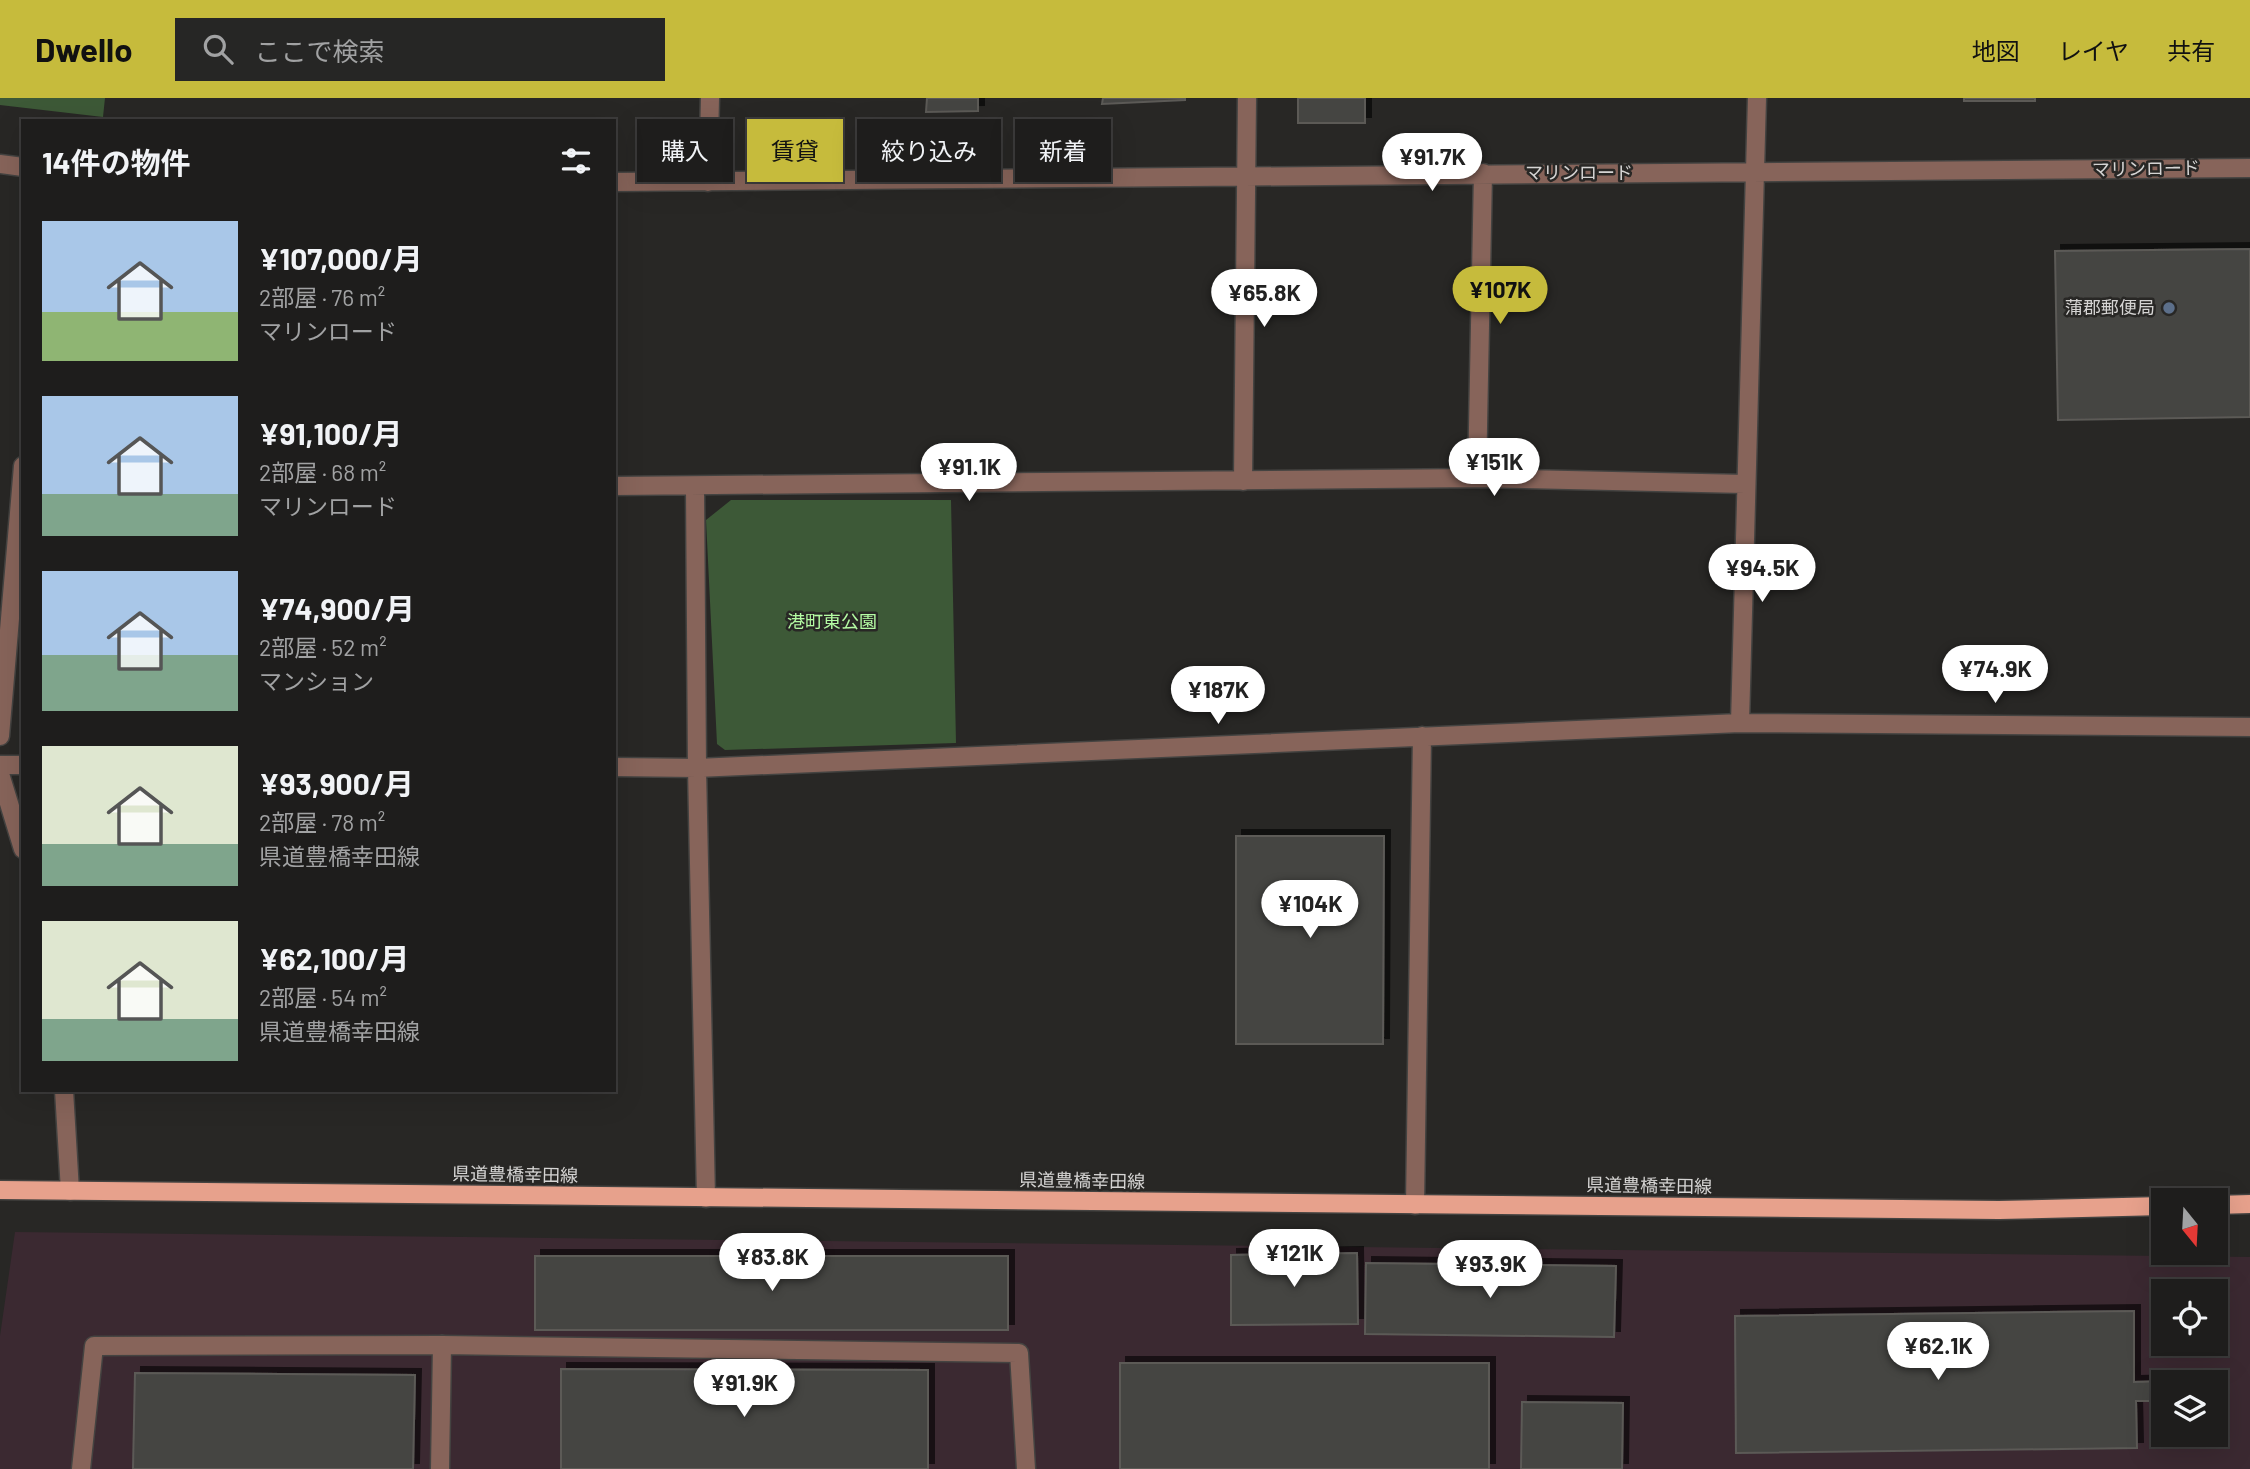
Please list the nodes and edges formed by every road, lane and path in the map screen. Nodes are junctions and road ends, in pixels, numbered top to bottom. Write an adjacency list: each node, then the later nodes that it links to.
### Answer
1 (710, 98): 4 (street)
2 (1247, 98): 10 (street)
3 (1757, 98): 8 (street)
4 (710, 119)
5 (0, 164): 6 (street)
6 (21, 166)
7 (2250, 168): 8 (street, マリンロード)
8 (1755, 172): 9 (street, マリンロード); 16 (street)
9 (1483, 173): 10 (street, マリンロード); 14 (street)
10 (1247, 176): 13 (street, マリンロード); 15 (street)
11 (616, 182): 12 (street, マリンロード)
12 (637, 182)
13 (733, 182)
14 (1477, 478): 15 (street); 16 (street)
15 (1243, 481): 18 (street)
16 (1745, 484): 20 (street)
17 (616, 486): 18 (street)
18 (695, 486): 27 (street)
19 (21, 489): 22 (street)
20 (1740, 723): 21 (street); 23 (street)
21 (2250, 727)
22 (0, 736)
23 (1422, 736): 27 (street); 35 (street)
24 (0, 765): 25 (street)
25 (21, 765)
26 (616, 767): 27 (street)
27 (697, 768): 33 (street)
28 (0, 774): 29 (street)
29 (21, 842)
30 (65, 1092): 32 (street)
31 (0, 1191): 32 (main road, 県道豊橋幸田線)
32 (69, 1191): 33 (main road, 県道豊橋幸田線)
33 (706, 1198): 35 (main road, 県道豊橋幸田線)
34 (2250, 1204): 36 (main road)
35 (1415, 1205): 37 (main road, 県道豊橋幸田線)
36 (2228, 1205)
37 (2151, 1206)
38 (442, 1345): 39 (street); 40 (street); 41 (street)
39 (81, 1469)
40 (440, 1469)
41 (1026, 1469)

